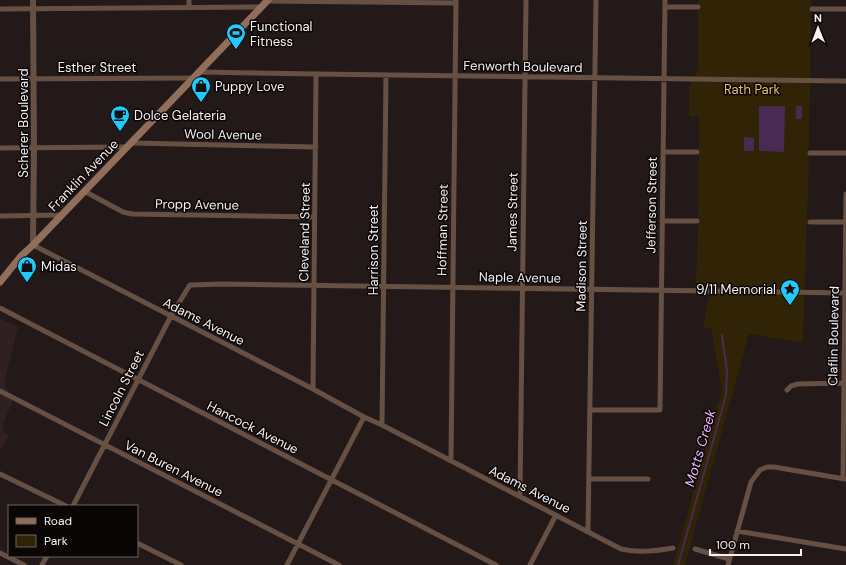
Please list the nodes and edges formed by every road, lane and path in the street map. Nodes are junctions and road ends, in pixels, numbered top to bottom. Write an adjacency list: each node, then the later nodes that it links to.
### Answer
1 (33, 0): 12 (street, Scherer Boulevard)
2 (189, 0): 10 (street)
3 (526, 0): 19 (street, James Street)
4 (596, 0): 22 (street, Madison Street)
5 (665, 0): 8 (street, Jefferson Street)
6 (456, 2): 7 (street); 18 (street, Hoffman Street)
7 (265, 3): 10 (street); 15 (main road, Franklin Avenue)
8 (665, 7): 9 (street); 24 (street, Jefferson Street)
9 (698, 7)
10 (189, 8): 12 (street)
11 (0, 9): 12 (street)
12 (33, 9): 20 (street, Scherer Boulevard)
13 (812, 9): 14 (street)
14 (846, 9)
15 (200, 72): 16 (street, Fenworth Boulevard); 21 (main road, Franklin Avenue)
16 (316, 74): 17 (street, Fenworth Boulevard); 27 (street, Cleveland Street)
17 (386, 75): 18 (street, Fenworth Boulevard); 48 (street, Harrison Street)
18 (455, 76): 19 (street, Fenworth Boulevard); 49 (street, Hoffman Street)
19 (525, 77): 22 (street, Fenworth Boulevard); 50 (street, James Street)
20 (33, 78): 21 (street, Esther Street); 23 (street, Esther Street); 29 (street, Scherer Boulevard)
21 (194, 78): 26 (main road, Franklin Avenue)
22 (594, 78): 24 (street, Fenworth Boulevard); 51 (street, Madison Street)
23 (0, 79)
24 (664, 79): 25 (street, Fenworth Boulevard); 30 (street, Jefferson Street)
25 (846, 81)
26 (128, 145): 27 (street, Wool Avenue); 29 (street, Wool Avenue); 34 (main road, Franklin Avenue)
27 (316, 147): 39 (street, Cleveland Street)
28 (0, 148): 29 (street, Wool Avenue)
29 (34, 148): 38 (street, Scherer Boulevard)
30 (663, 152): 31 (street); 40 (street, Jefferson Street)
31 (697, 152)
32 (810, 153): 33 (street)
33 (846, 153)
34 (84, 191): 36 (main road, Franklin Avenue); 39 (street, Propp Avenue)
35 (846, 194): 43 (street, Claflin Boulevard)
36 (61, 215): 38 (street); 44 (main road, Franklin Avenue)
37 (0, 216): 38 (street)
38 (34, 216): 44 (street, Scherer Boulevard)
39 (315, 217): 47 (street, Cleveland Street)
40 (662, 221): 41 (street); 52 (street, Jefferson Street)
41 (697, 221)
42 (810, 222): 43 (street)
43 (846, 222): 53 (street, Claflin Boulevard)
44 (33, 245): 45 (main road, Franklin Avenue); 55 (street, Adams Avenue)
45 (0, 282)
46 (194, 285): 47 (street, Naple Avenue); 55 (street, Lincoln Street)
47 (314, 286): 48 (street, Naple Avenue); 58 (street, Cleveland Street)
48 (384, 287): 49 (street, Naple Avenue); 63 (street, Harrison Street)
49 (453, 288): 50 (street, Naple Avenue); 65 (street, Hoffman Street)
50 (522, 288): 51 (street, Naple Avenue); 71 (street, James Street)
51 (592, 289): 52 (street, Naple Avenue); 61 (street, Madison Street)
52 (661, 290): 53 (street, Naple Avenue); 61 (street, Jefferson Street)
53 (845, 293): 57 (street, Claflin Boulevard)
54 (0, 308): 56 (street, Hancock Avenue)
55 (171, 316): 56 (street, Lincoln Street); 58 (street, Adams Avenue)
56 (138, 380): 64 (street, Lincoln Street); 70 (street, Hancock Avenue)
57 (844, 383): 59 (street); 67 (street, Claflin Boulevard)
58 (313, 389): 62 (street, Adams Avenue)
59 (787, 390)
60 (0, 391): 64 (street, Van Buren Avenue)
61 (590, 410): 68 (street, Madison Street)
62 (364, 417): 63 (street, Adams Avenue); 70 (street)
63 (382, 425): 65 (street, Adams Avenue)
64 (104, 444): 73 (street, Lincoln Street); 78 (street, Van Buren Avenue)
65 (451, 460): 71 (street, Adams Avenue)
66 (0, 474): 72 (street)
67 (844, 478): 76 (street)
68 (589, 479): 69 (street); 75 (street, Madison Street)
69 (648, 479)
70 (330, 480): 78 (street); 88 (street, Hancock Avenue)
71 (520, 496): 74 (street, Adams Avenue)
72 (64, 505)
73 (74, 505)
74 (556, 515): 75 (street, Adams Avenue); 89 (street)
75 (588, 531): 79 (street, Adams Avenue)
76 (737, 531): 81 (street); 83 (street)
77 (138, 543): 85 (street)
78 (297, 544): 86 (street); 87 (street, Van Buren Avenue)
79 (673, 548)
80 (695, 549): 83 (street)
81 (846, 549)
82 (0, 553): 84 (street)
83 (728, 562)
84 (24, 565)
85 (181, 565)
86 (286, 565)
87 (339, 565)
88 (496, 565)
89 (530, 565)

